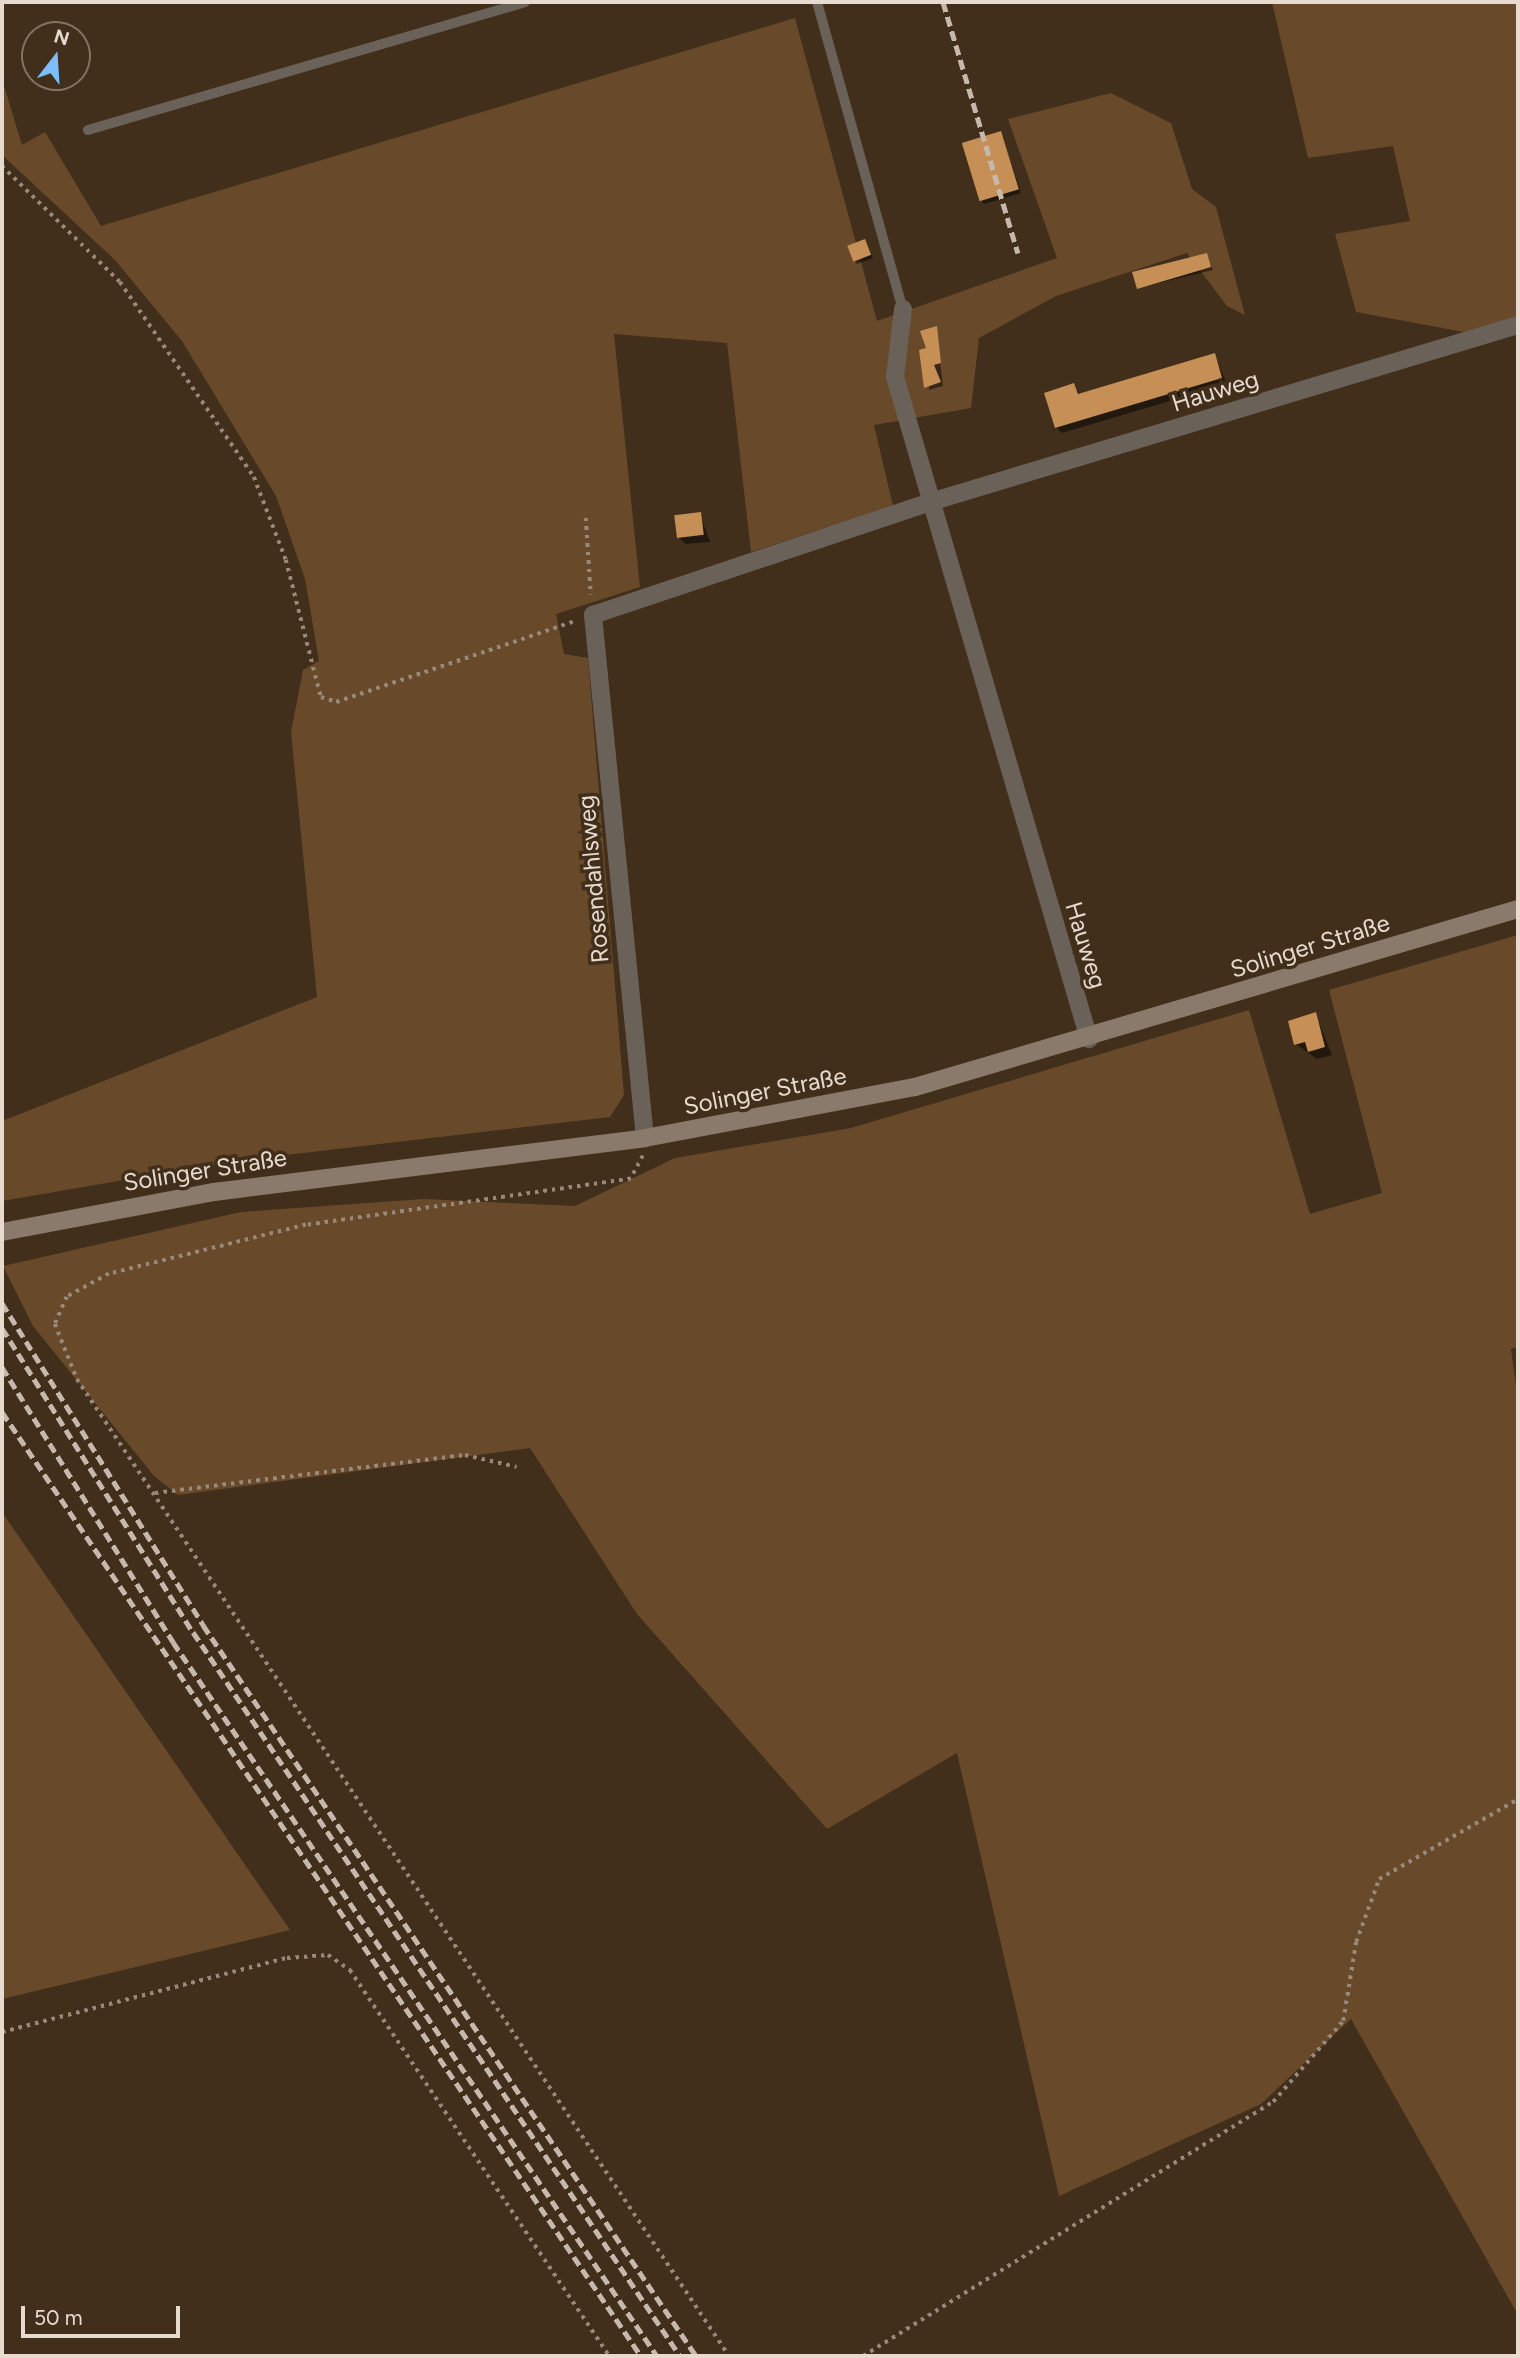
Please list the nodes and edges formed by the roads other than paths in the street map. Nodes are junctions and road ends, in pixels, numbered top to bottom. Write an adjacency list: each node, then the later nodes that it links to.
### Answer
1 (525, 2): 3 (lane)
2 (817, 2): 4 (lane)
3 (88, 130)
4 (903, 309): 6 (street, Hauweg)
5 (1518, 325): 6 (street, Hauweg)
6 (927, 503): 7 (street, Hauweg); 9 (street, Hauweg)
7 (593, 615): 10 (street, Rosendahlsweg)
8 (1518, 909): 9 (main road, Solinger Straße)
9 (1089, 1038): 10 (main road, Solinger Straße)
10 (645, 1138): 11 (main road, Solinger Straße)
11 (2, 1232)

